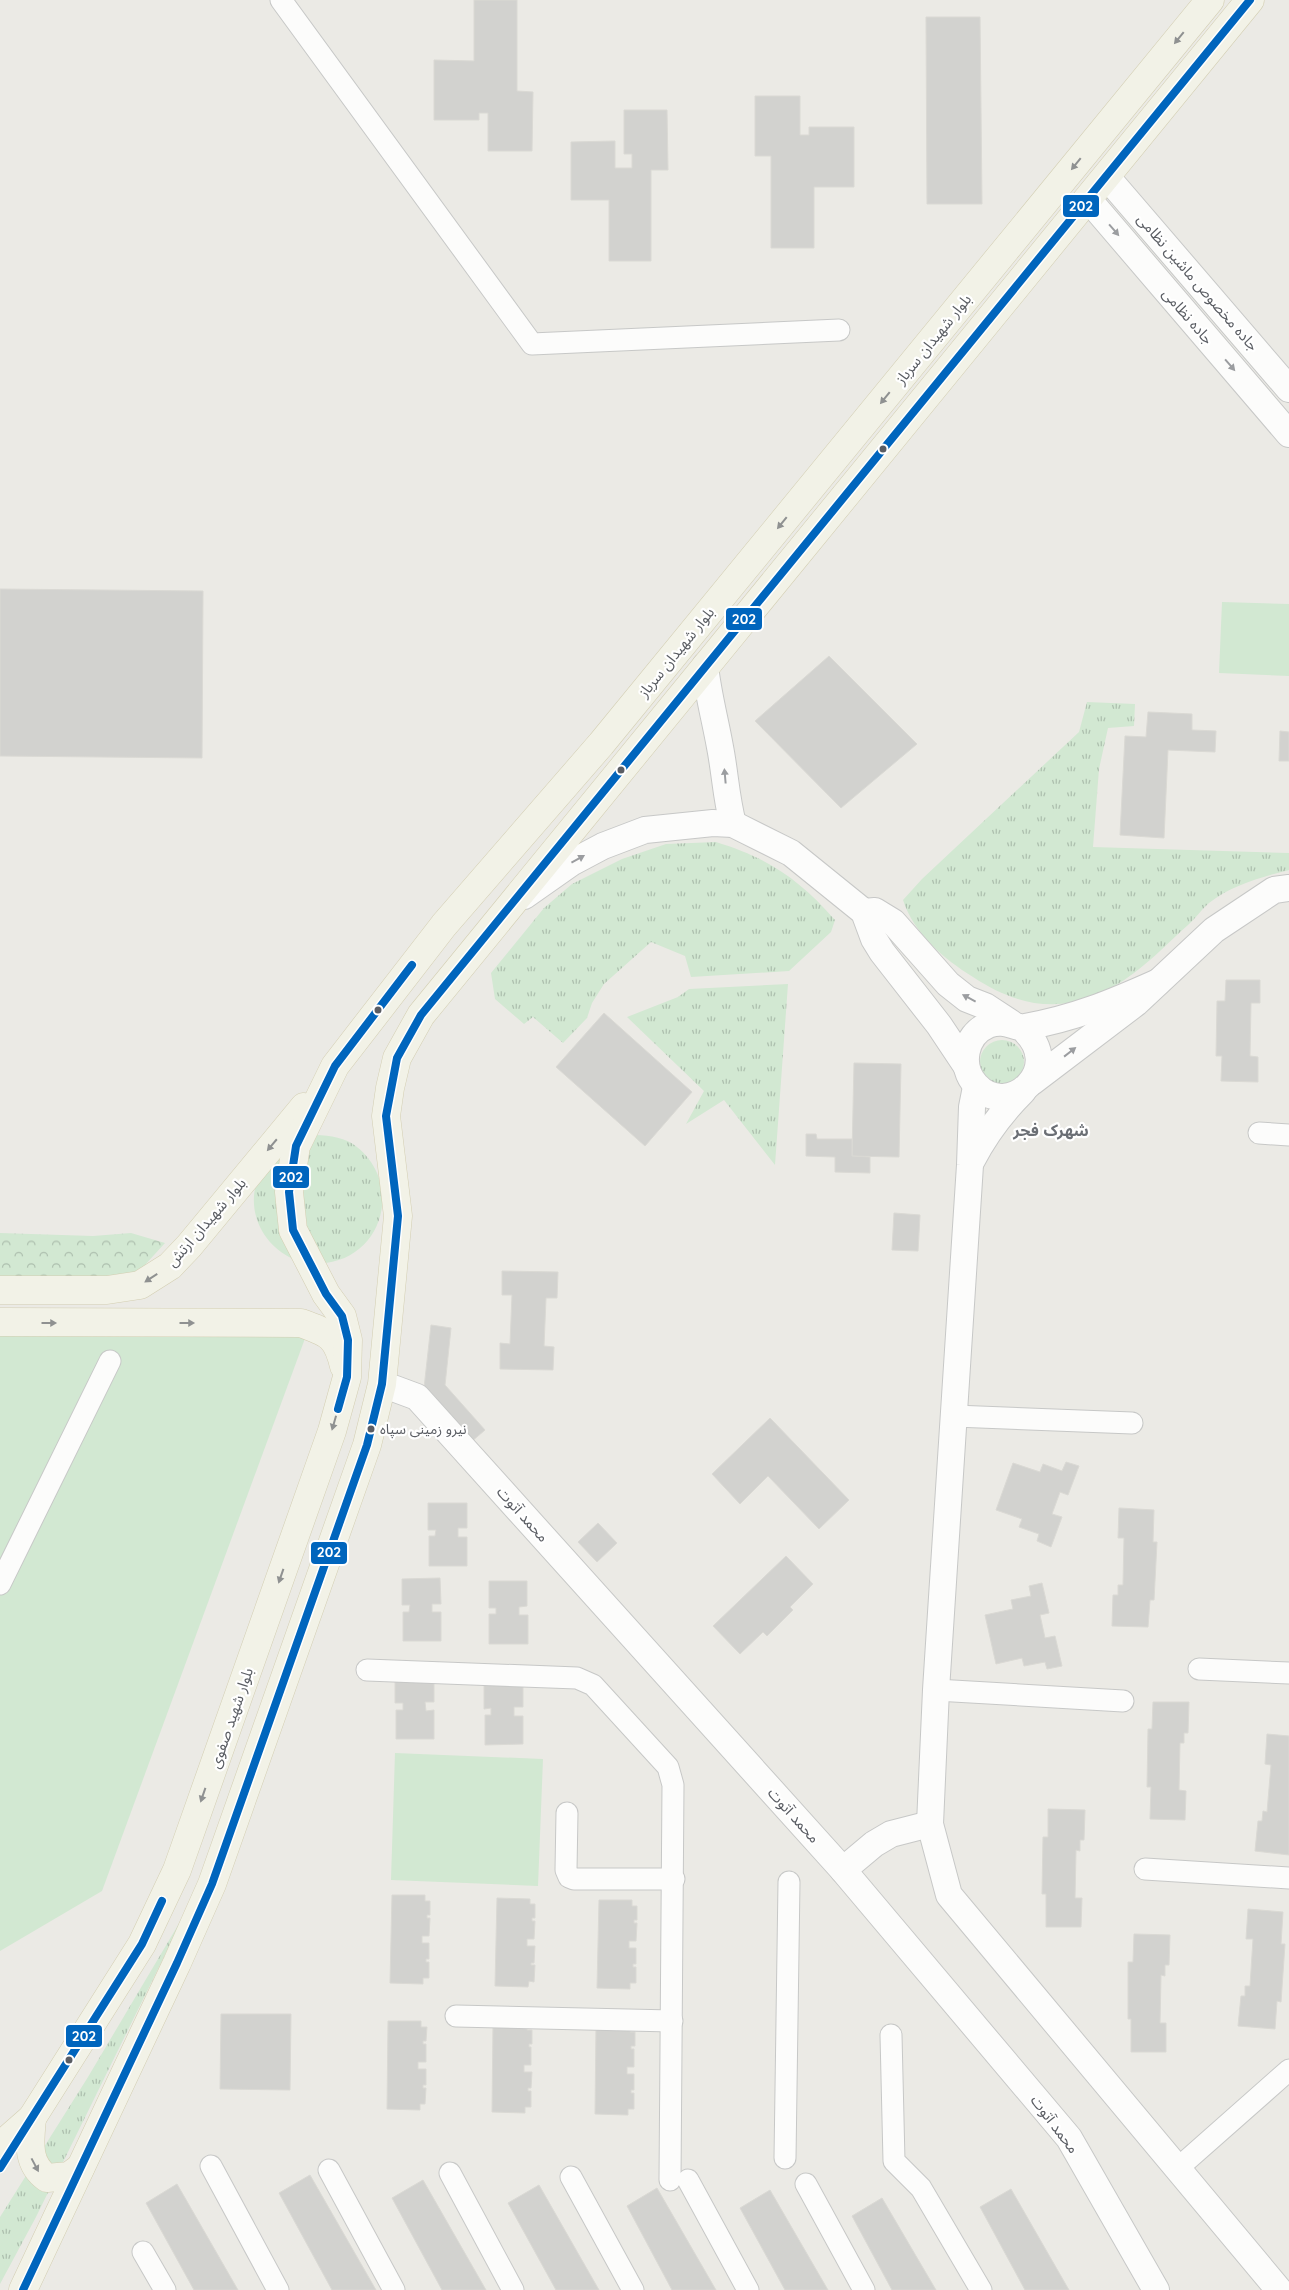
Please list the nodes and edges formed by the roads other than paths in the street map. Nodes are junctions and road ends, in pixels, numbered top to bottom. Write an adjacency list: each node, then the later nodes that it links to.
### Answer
1 (280, 0): 6 (street)
2 (1210, 0): 16 (main road, بلوار شهیدان سرباز, one-way to 16)
3 (1250, 0): 4 (main road, بلوار شهیدان سرباز)
4 (1106, 176): 5 (main road, بلوار شهیدان سرباز); 7 (street, جاده مخصوص ماشین نظامی)
5 (1088, 199): 8 (street, جاده نظامی, one-way to 8); 9 (main road, بلوار شهیدان سرباز)
6 (839, 330)
7 (1289, 389)
8 (1289, 434)
9 (705, 666): 10 (street, one-way to 9); 12 (main road, بلوار شهیدان سرباز)
10 (733, 824): 12 (street, one-way to 10); 13 (street)
11 (1289, 888): 14 (street)
12 (509, 906): 27 (main road, بلوار شهیدان سرباز)
13 (864, 912): 15 (street, one-way to 13); 17 (street)
14 (1158, 982): 15 (street); 18 (street, one-way to 14)
15 (1016, 1025): 17 (street); 18 (street)
16 (335, 1066): 22 (main road, بلوار شهیدان ارتش, one-way to 22); 23 (main road, بلوار شهیدان سرباز)
17 (971, 1076): 18 (street); 21 (street)
18 (1027, 1086): 21 (street)
19 (1258, 1133): 20 (street)
20 (1289, 1135)
21 (970, 1165): 28 (street)
22 (0, 1290)
23 (326, 1294): 26 (main road, بلوار شهید صفوی)
24 (0, 1322): 26 (main road, one-way to 26)
25 (110, 1361): 30 (street)
26 (347, 1377): 47 (main road, بلوار شهید صفوی, one-way to 47)
27 (382, 1384): 39 (street, محمد آتوت); 51 (main road)
28 (954, 1416): 29 (street); 34 (street)
29 (1132, 1423)
30 (0, 1584)
31 (1199, 1669): 33 (street)
32 (367, 1670): 41 (street)
33 (1289, 1673)
34 (936, 1690): 35 (street); 37 (street)
35 (1123, 1701)
36 (567, 1813): 41 (street)
37 (930, 1824): 39 (street); 52 (street)
38 (1145, 1869): 40 (street)
39 (843, 1870): 67 (street, محمد آتوت)
40 (1289, 1878)
41 (674, 1879): 44 (street)
42 (789, 1882): 49 (street)
43 (456, 2016): 44 (street)
44 (672, 2021): 64 (street)
45 (891, 2035): 66 (street)
46 (1289, 2070): 52 (street)
47 (32, 2118): 48 (main road); 51 (main road, one-way to 51)
48 (0, 2146)
49 (785, 2158)
50 (211, 2166): 60 (street)
51 (80, 2168): 58 (main road)
52 (1177, 2169): 68 (street)
53 (329, 2170): 61 (street)
54 (450, 2173): 62 (street)
55 (572, 2177): 63 (street)
56 (806, 2184): 65 (street)
57 (143, 2252): 59 (street)
58 (23, 2290)
59 (165, 2290)
60 (278, 2290)
61 (394, 2290)
62 (513, 2290)
63 (633, 2290)
64 (748, 2290)
65 (864, 2290)
66 (981, 2290)
67 (1156, 2290)
68 (1279, 2290)

